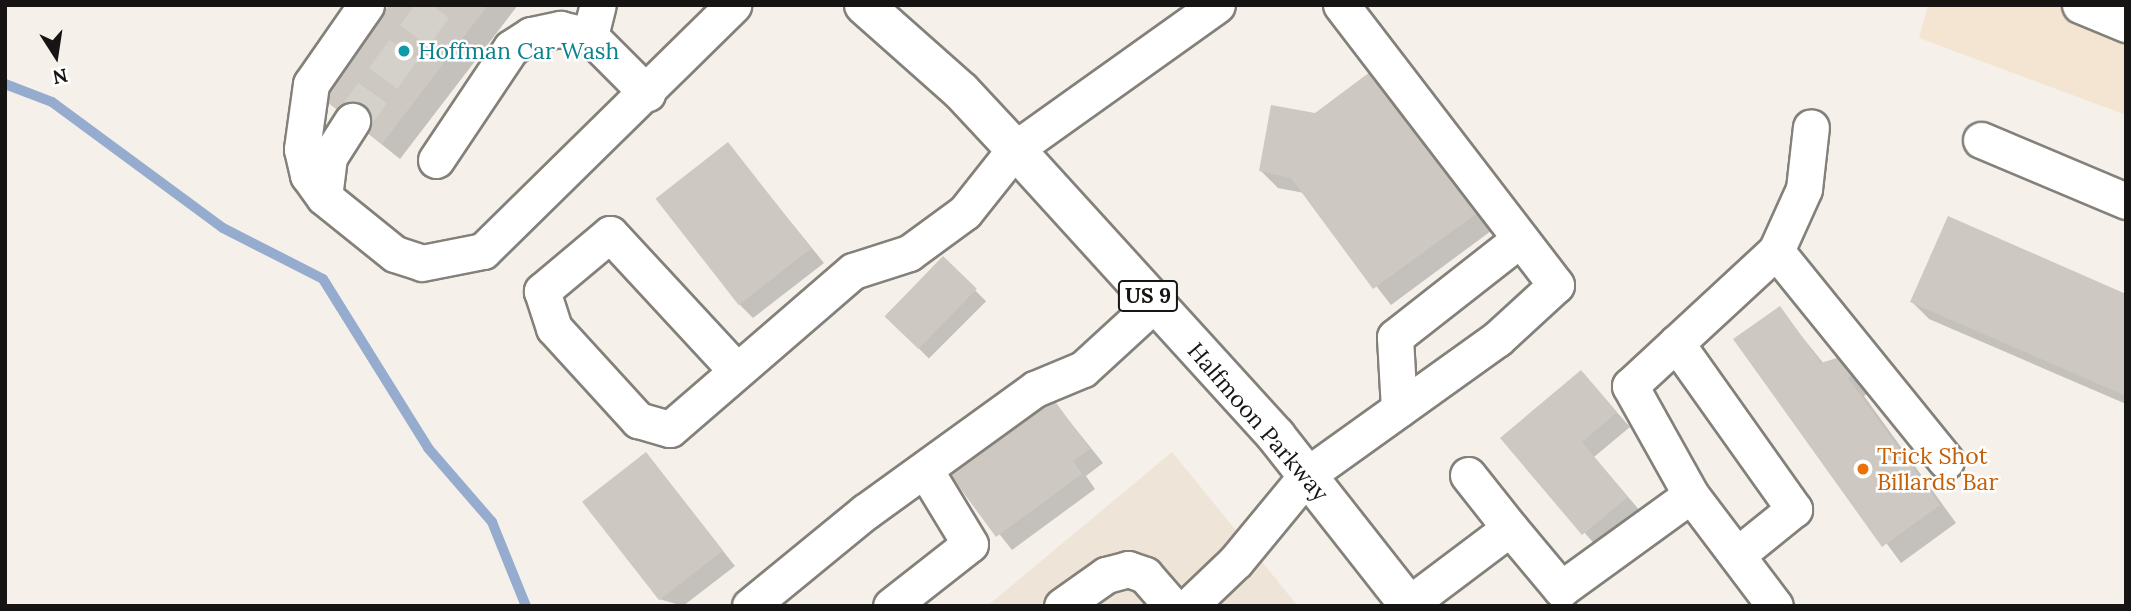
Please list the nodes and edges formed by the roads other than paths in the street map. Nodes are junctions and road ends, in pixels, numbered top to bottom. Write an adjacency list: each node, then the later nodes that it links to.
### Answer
1 (366, 5): 15 (street)
2 (733, 5): 9 (street)
3 (864, 5): 13 (main road, Halfmoon Parkway / US 9)
4 (1217, 5): 13 (street)
5 (1341, 5): 17 (street)
6 (2080, 5): 8 (street)
7 (594, 21): 9 (street); 14 (street)
8 (2126, 24)
9 (647, 93): 15 (street)
10 (352, 121): 15 (street)
11 (1811, 127): 18 (street)
12 (1981, 140): 16 (street)
13 (1015, 149): 19 (main road, Halfmoon Parkway / US 9); 21 (street)
14 (436, 160)
15 (324, 197)
16 (2126, 201)
17 (1520, 239): 22 (street); 22 (street)
18 (1776, 251): 20 (street); 23 (street)
19 (1155, 303): 24 (street); 25 (main road, Halfmoon Parkway / US 9)
20 (1676, 343): 27 (street); 29 (street)
21 (735, 369): 21 (street)
22 (1399, 409): 25 (street)
23 (1946, 461)
24 (925, 470): 32 (street); 33 (street)
25 (1307, 475): 31 (main road, Halfmoon Parkway / US 9); 36 (street)
26 (1468, 475): 28 (street)
27 (1691, 495): 29 (street); 30 (street)
28 (1510, 528): 30 (street); 31 (street)
29 (1737, 555): 37 (street)
30 (1566, 598)
31 (1409, 605)
32 (750, 606)
33 (891, 606)
34 (1062, 606): 35 (street)
35 (1172, 606)
36 (1189, 606)
37 (1775, 606)

